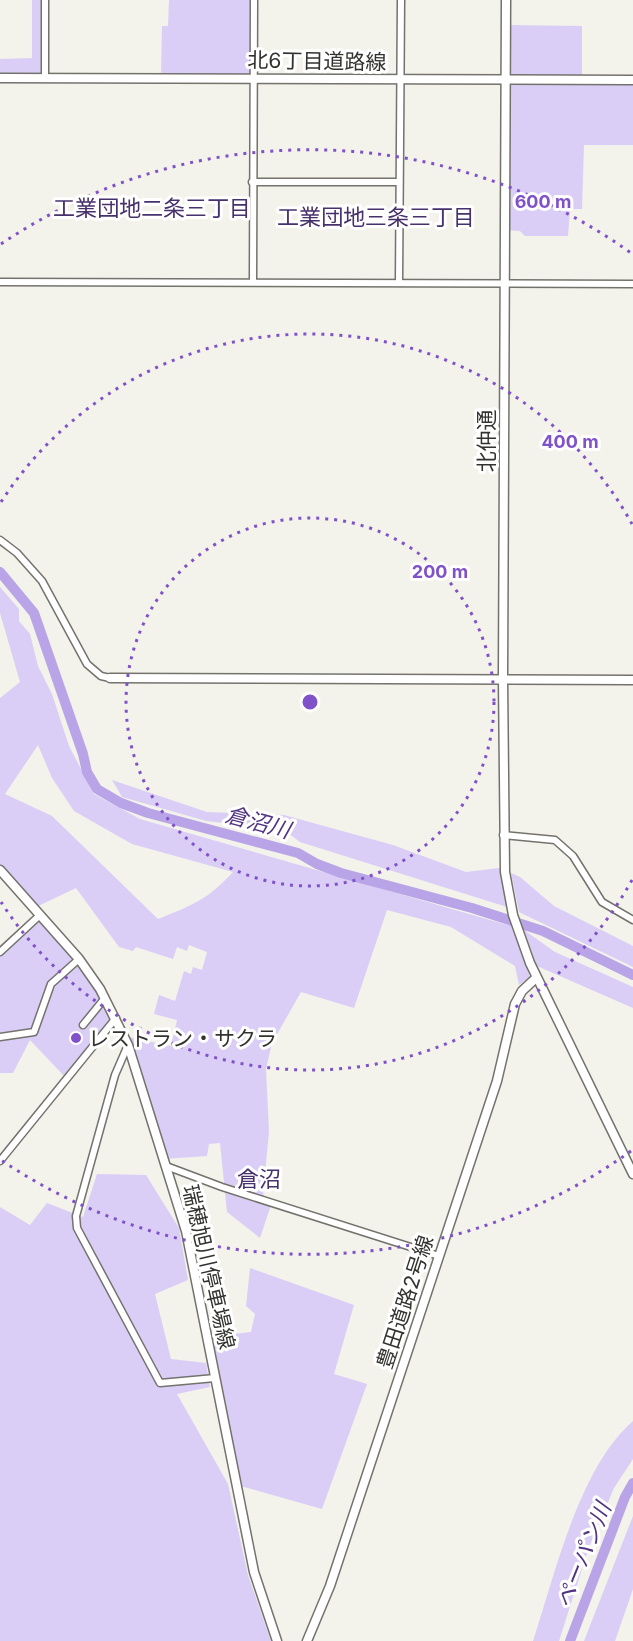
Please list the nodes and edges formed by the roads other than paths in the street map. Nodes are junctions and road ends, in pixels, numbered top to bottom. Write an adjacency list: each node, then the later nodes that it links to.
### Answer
1 (45, 0): 6 (street)
2 (254, 0): 7 (street)
3 (401, 0): 8 (street)
4 (506, 0): 9 (street, 北仲通)
5 (0, 78): 6 (street, 北6丁目道路線)
6 (45, 78): 7 (street, 北6丁目道路線)
7 (254, 78): 8 (street, 北6丁目道路線); 11 (street)
8 (400, 80): 9 (street, 北6丁目道路線); 12 (street)
9 (505, 80): 10 (street, 北6丁目道路線); 16 (street, 北仲通)
10 (633, 80)
11 (252, 182): 12 (street); 14 (street)
12 (399, 182): 15 (street)
13 (0, 282): 14 (street)
14 (253, 282): 15 (street)
15 (399, 282): 16 (street)
16 (505, 284): 17 (street); 20 (street, 北仲通)
17 (633, 284)
18 (0, 540): 19 (street)
19 (110, 678): 20 (street)
20 (502, 679): 21 (street); 22 (street, 北仲通)
21 (633, 680)
22 (503, 835): 25 (street); 28 (street, 北仲通)
23 (0, 870): 24 (street, 瑞穂旭川停車場線)
24 (40, 915): 26 (street); 27 (street, 瑞穂旭川停車場線)
25 (633, 920)
26 (0, 952)
27 (79, 959): 29 (street, 瑞穂旭川停車場線); 32 (street)
28 (536, 978): 36 (street, 北仲通); 37 (street, 豊田道路2号線)
29 (105, 998): 30 (street, 瑞穂旭川停車場線); 31 (street)
30 (116, 1017): 33 (street, 瑞穂旭川停車場線); 34 (street)
31 (83, 1025)
32 (0, 1036)
33 (128, 1045): 35 (street, 瑞穂旭川停車場線); 38 (street)
34 (0, 1161)
35 (166, 1166): 37 (street); 38 (street, 瑞穂旭川停車場線)
36 (633, 1174)
37 (439, 1256): 40 (street, 豊田道路2号線)
38 (216, 1378): 39 (street, 瑞穂旭川停車場線)
39 (278, 1641)
40 (307, 1641)

